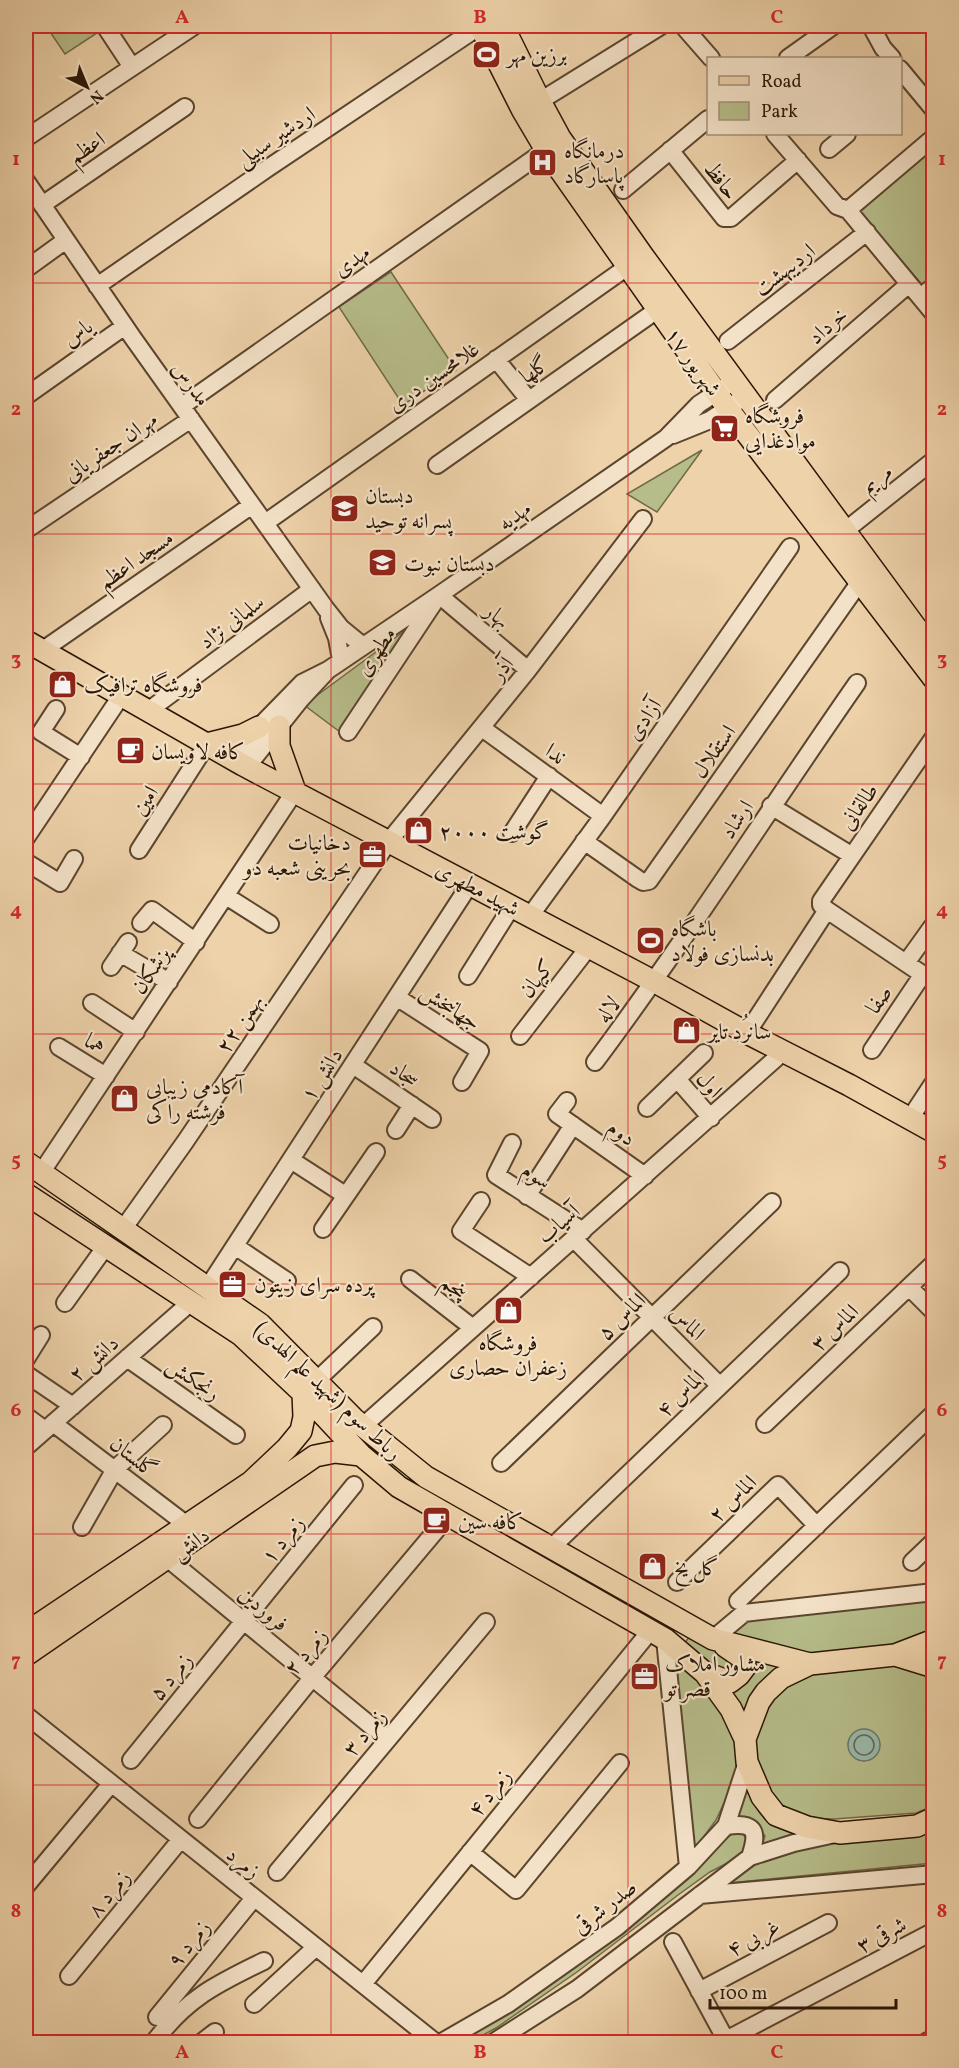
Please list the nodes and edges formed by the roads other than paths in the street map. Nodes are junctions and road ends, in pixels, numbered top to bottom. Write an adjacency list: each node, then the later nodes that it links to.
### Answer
1 (105, 26): 12 (street)
2 (194, 26): 12 (street)
3 (480, 26): 15 (main road, ۱۷ شهریور); 34 (street, اردشیر سبیلی)
4 (502, 26): 15 (main road, ۱۷ شهریور)
5 (661, 26): 15 (street)
6 (683, 26): 9 (street)
7 (833, 26): 10 (street)
8 (871, 26): 11 (street)
9 (710, 57)
10 (789, 57)
11 (891, 57)
12 (132, 67): 21 (street)
13 (904, 80): 16 (street)
14 (185, 106): 28 (street, اعظم)
15 (531, 106): 23 (main road, ۱۷ شهریور); 32 (main road, ۱۷ شهریور)
16 (933, 110)
17 (707, 121): 24 (street)
18 (776, 135): 25 (street)
19 (846, 135): 22 (street)
20 (933, 137): 29 (street)
21 (26, 138)
22 (828, 149)
23 (546, 150): 32 (main road, ۱۷ شهریور); 47 (street, مهدی)
24 (670, 150): 25 (street, حافظ); 27 (street)
25 (798, 160): 29 (street)
26 (26, 181): 28 (street, مدرس)
27 (623, 190)
28 (42, 204): 31 (street, مدرس)
29 (848, 210): 30 (street)
30 (867, 232): 36 (street); 40 (street, اردیبهشت)
31 (66, 240): 33 (street); 34 (street, مدرس)
32 (635, 261): 37 (main road, ۱۷ شهریور); 41 (street, غلامحسین دری); 42 (main road, ۱۷ شهریور)
33 (26, 269)
34 (98, 286): 39 (street, مدرس)
35 (933, 286): 36 (street, خرداد)
36 (914, 291): 38 (street); 44 (street, خرداد)
37 (657, 309): 45 (street, گلها); 46 (main road, ۱۷ شهریور)
38 (933, 314)
39 (125, 326): 43 (street, یاس); 47 (street, مدرس)
40 (728, 341)
41 (496, 359): 45 (street); 52 (street, غلامحسین دری)
42 (740, 388): 46 (street, مهدیه); 54 (main road, ۱۷ شهریور)
43 (26, 396)
44 (775, 399)
45 (529, 400): 49 (street, گلها)
46 (722, 401): 56 (main road, ۱۷ شهریور); 58 (street, مهدیه)
47 (186, 413): 50 (street, مدرس); 53 (street, مهران جعفریانی)
48 (933, 460): 54 (street, مریم)
49 (437, 465)
50 (252, 505): 52 (street, مدرس); 60 (street, مسجد اعظم)
51 (643, 519): 64 (street, آذر)
52 (265, 523): 57 (street, مدرس)
53 (26, 530)
54 (846, 530): 62 (main road, ۱۷ شهریور)
55 (790, 547): 80 (street, آزادی)
56 (859, 583): 65 (main road, ۱۷ شهریور); 84 (street, استقلال)
57 (312, 589): 59 (street, مدرس); 69 (street, سلمانی نژاد)
58 (439, 595): 61 (street, مهدیه); 64 (street, بهار); 72 (street, مطهری)
59 (326, 609): 61 (street); 63 (street)
60 (34, 646): 67 (main road, شهید مطهری)
61 (363, 646): 63 (street, مهدیه)
62 (933, 652)
63 (334, 665): 70 (street, مهدیه)
64 (528, 670): 71 (street, آذر)
65 (933, 679)
66 (857, 682): 79 (street, ارشاد)
67 (121, 696): 69 (main road, شهید مطهری); 75 (street)
68 (56, 709): 75 (street)
69 (148, 711): 74 (main road, شهید مطهری)
70 (269, 726): 74 (main road); 76 (street, مهدیه); 78 (main road)
71 (482, 728): 77 (street, ندا); 83 (street, آذر)
72 (348, 732)
73 (933, 737): 86 (street, طالقانی)
74 (207, 744): 76 (main road, شهید مطهری); 85 (street, امین)
75 (81, 757): 82 (street)
76 (243, 765): 78 (main road, شهید مطهری)
77 (549, 776): 80 (street, ندا); 81 (street)
78 (295, 791): 83 (main road, شهید مطهری); 90 (street, پزشکان)
79 (771, 806): 86 (street); 103 (street, ارشاد)
80 (603, 816): 84 (street, آزادی)
81 (512, 833)
82 (26, 838)
83 (389, 841): 89 (main road, شهید مطهری); 138 (street, ۲۲ بهمن)
84 (584, 841): 92 (street, آزادی)
85 (139, 850)
86 (851, 855): 91 (street, طالقانی)
87 (74, 859): 88 (street)
88 (26, 861)
89 (470, 884): 92 (main road, شهید مطهری); 104 (street, دانش ۱)
90 (226, 896): 94 (street); 96 (street, پزشکان)
91 (824, 905): 99 (street); 107 (street, طالقانی)
92 (521, 911): 97 (main road, شهید مطهری); 100 (street, آزادی)
93 (141, 923): 96 (street)
94 (270, 924)
95 (933, 924): 99 (street)
96 (196, 942): 102 (street, پزشکان)
97 (588, 948): 103 (main road, شهید مطهری); 108 (street, کیهان)
98 (120, 954): 102 (street)
99 (906, 963): 101 (street)
100 (468, 976)
101 (928, 978): 110 (street, صفا)
102 (169, 982): 106 (street, پزشکان)
103 (655, 982): 107 (main road, شهید مطهری); 113 (street, لاله)
104 (398, 998): 114 (street, دانش ۱); 117 (street, جهانبخش)
105 (92, 1003): 106 (street)
106 (136, 1032): 115 (street, پزشکان)
107 (747, 1033): 111 (main road, شهید مطهری)
108 (520, 1036)
109 (59, 1047): 115 (street, هما)
110 (872, 1050)
111 (783, 1052): 122 (street, آسیاب); 124 (main road, شهید مطهری)
112 (704, 1053): 116 (street)
113 (595, 1062)
114 (353, 1065): 120 (street, سجاد); 130 (street, دانش ۱)
115 (106, 1076): 131 (street, پزشکان)
116 (677, 1079): 121 (street); 122 (street, اول)
117 (462, 1082)
118 (933, 1082): 124 (street)
119 (567, 1101): 125 (street)
120 (412, 1105): 123 (street, سجاد); 126 (street)
121 (647, 1108)
122 (711, 1118): 132 (street, آسیاب)
123 (432, 1119)
124 (909, 1120): 127 (main road, شهید مطهری)
125 (573, 1125): 132 (street, دوم); 135 (street)
126 (396, 1130)
127 (933, 1132)
128 (512, 1143): 135 (street, سوم)
129 (376, 1152): 134 (street)
130 (291, 1161): 134 (street); 142 (street, دانش ۱)
131 (33, 1167): 138 (main road, رباط سوم (شهید علم الهدی))
132 (645, 1176): 140 (street, آسیاب)
133 (26, 1194): 141 (main road, رباط سوم (شهید علم الهدی))
134 (345, 1194): 139 (street)
135 (527, 1196): 140 (street, سوم)
136 (481, 1202): 145 (street)
137 (772, 1202): 153 (street, الماس ۵)
138 (123, 1229): 148 (main road, رباط سوم (شهید علم الهدی))
139 (323, 1229)
140 (579, 1235): 145 (street, آسیاب); 153 (street, الماس)
141 (106, 1246): 150 (main road, رباط سوم (شهید علم الهدی)); 151 (street)
142 (235, 1246): 147 (street); 148 (street, دانش ۱)
143 (933, 1263): 149 (street, الماس ۳)
144 (840, 1270): 160 (street, الماس ۴)
145 (531, 1277): 155 (street, آسیاب)
146 (410, 1279): 155 (street, پنجم)
147 (287, 1281)
148 (208, 1287): 161 (main road, رباط سوم (شهید علم الهدی))
149 (909, 1287): 152 (street); 165 (street, الماس ۳)
150 (191, 1302): 157 (street, دانش ۲); 161 (main road, رباط سوم (شهید علم الهدی))
151 (65, 1303)
152 (933, 1312)
153 (652, 1317): 160 (street, الماس); 173 (street, الماس ۵)
154 (373, 1327): 161 (street)
155 (473, 1328): 168 (street, آسیاب)
156 (41, 1335): 158 (street)
157 (127, 1358): 162 (street, دانش ۲); 169 (street, رنجکش)
158 (26, 1359)
159 (26, 1374): 162 (street)
160 (720, 1386): 182 (street, الماس ۴)
161 (310, 1387): 168 (main road, رباط سوم (شهید علم الهدی)); 171 (main road, دانش); 172 (main road, رباط سوم (شهید علم الهدی))
162 (73, 1406): 167 (street, دانش ۲)
163 (933, 1413): 179 (street)
164 (26, 1416): 167 (street, گلستان)
165 (765, 1424)
166 (163, 1425): 175 (street)
167 (49, 1426): 170 (street, دانش ۲); 175 (street, گلستان)
168 (363, 1426): 182 (main road, رباط سوم (شهید علم الهدی))
169 (236, 1435)
170 (26, 1447)
171 (287, 1448): 174 (main road); 178 (main road, دانش)
172 (362, 1455): 174 (main road, دانش); 177 (main road, رباط سوم (شهید علم الهدی))
173 (501, 1463)
174 (300, 1467): 183 (main road, دانش)
175 (115, 1469): 178 (street, گلستان); 180 (street)
176 (354, 1485): 188 (street, زمرد ۱)
177 (449, 1515): 191 (main road, رباط سوم (شهید علم الهدی)); 199 (street, زمرد ۲)
178 (187, 1525): 190 (main road, دانش)
179 (817, 1526): 185 (street, الماس ۲); 187 (street)
180 (82, 1527)
181 (933, 1541): 184 (street)
182 (552, 1547): 192 (main road, رباط سوم (شهید علم الهدی))
183 (167, 1558): 188 (street, فروردین); 194 (main road, دانش)
184 (912, 1562)
185 (677, 1581)
186 (933, 1592): 192 (street)
187 (738, 1601)
188 (244, 1621): 199 (street, فروردین); 203 (street, زمرد ۵)
189 (486, 1622): 201 (street, زمرد ۳)
190 (26, 1633)
191 (658, 1634): 198 (main road, رباط سوم (شهید علم الهدی)); 212 (street, زمرد ۴); 214 (street)
192 (713, 1639): 196 (main road, رباط سوم (شهید علم الهدی)); 198 (main road)
193 (933, 1640): 195 (main road)
194 (26, 1655)
195 (895, 1655): 196 (main road); 197 (main road)
196 (810, 1664): 202 (main road)
197 (933, 1667)
198 (705, 1673): 202 (main road, رباط سوم (شهید علم الهدی))
199 (312, 1678): 201 (street, فروردین); 207 (street, زمرد ۲)
200 (28, 1722): 206 (street, زمرد)
201 (387, 1739): 215 (street, زمرد ۳)
202 (745, 1739): 204 (main road)
203 (131, 1760)
204 (747, 1762): 209 (street, صدر شرقی); 210 (main road)
205 (620, 1763): 212 (street)
206 (111, 1784): 211 (street, زمرد); 217 (street)
207 (198, 1819)
208 (928, 1823): 210 (main road)
209 (726, 1826): 213 (street); 214 (street, صدر شرقی)
210 (840, 1833): 213 (street)
211 (181, 1839): 219 (street, زمرد); 225 (street, زمرد ۸)
212 (470, 1852): 226 (street, زمرد ۴)
213 (750, 1857): 218 (street)
214 (688, 1867): 236 (street, صدر شرقی)
215 (277, 1872)
216 (933, 1874): 218 (street)
217 (26, 1886)
218 (700, 1895): 237 (street)
219 (254, 1898): 223 (street, زمرد); 229 (street, زمرد ۹)
220 (828, 1923): 227 (street, ۴ غربی)
221 (933, 1931): 232 (street, ۳ شرقی)
222 (673, 1942): 227 (street)
223 (316, 1947): 226 (street, زمرد); 228 (street)
224 (264, 1961): 233 (street)
225 (69, 1976)
226 (363, 1984): 235 (street, زمرد)
227 (699, 1991): 232 (street)
228 (254, 2004)
229 (156, 2017)
230 (215, 2032): 234 (street)
231 (933, 2038): 238 (street)
232 (725, 2042)
233 (154, 2043)
234 (202, 2043)
235 (435, 2043)
236 (442, 2043)
237 (494, 2043)
238 (926, 2043)

